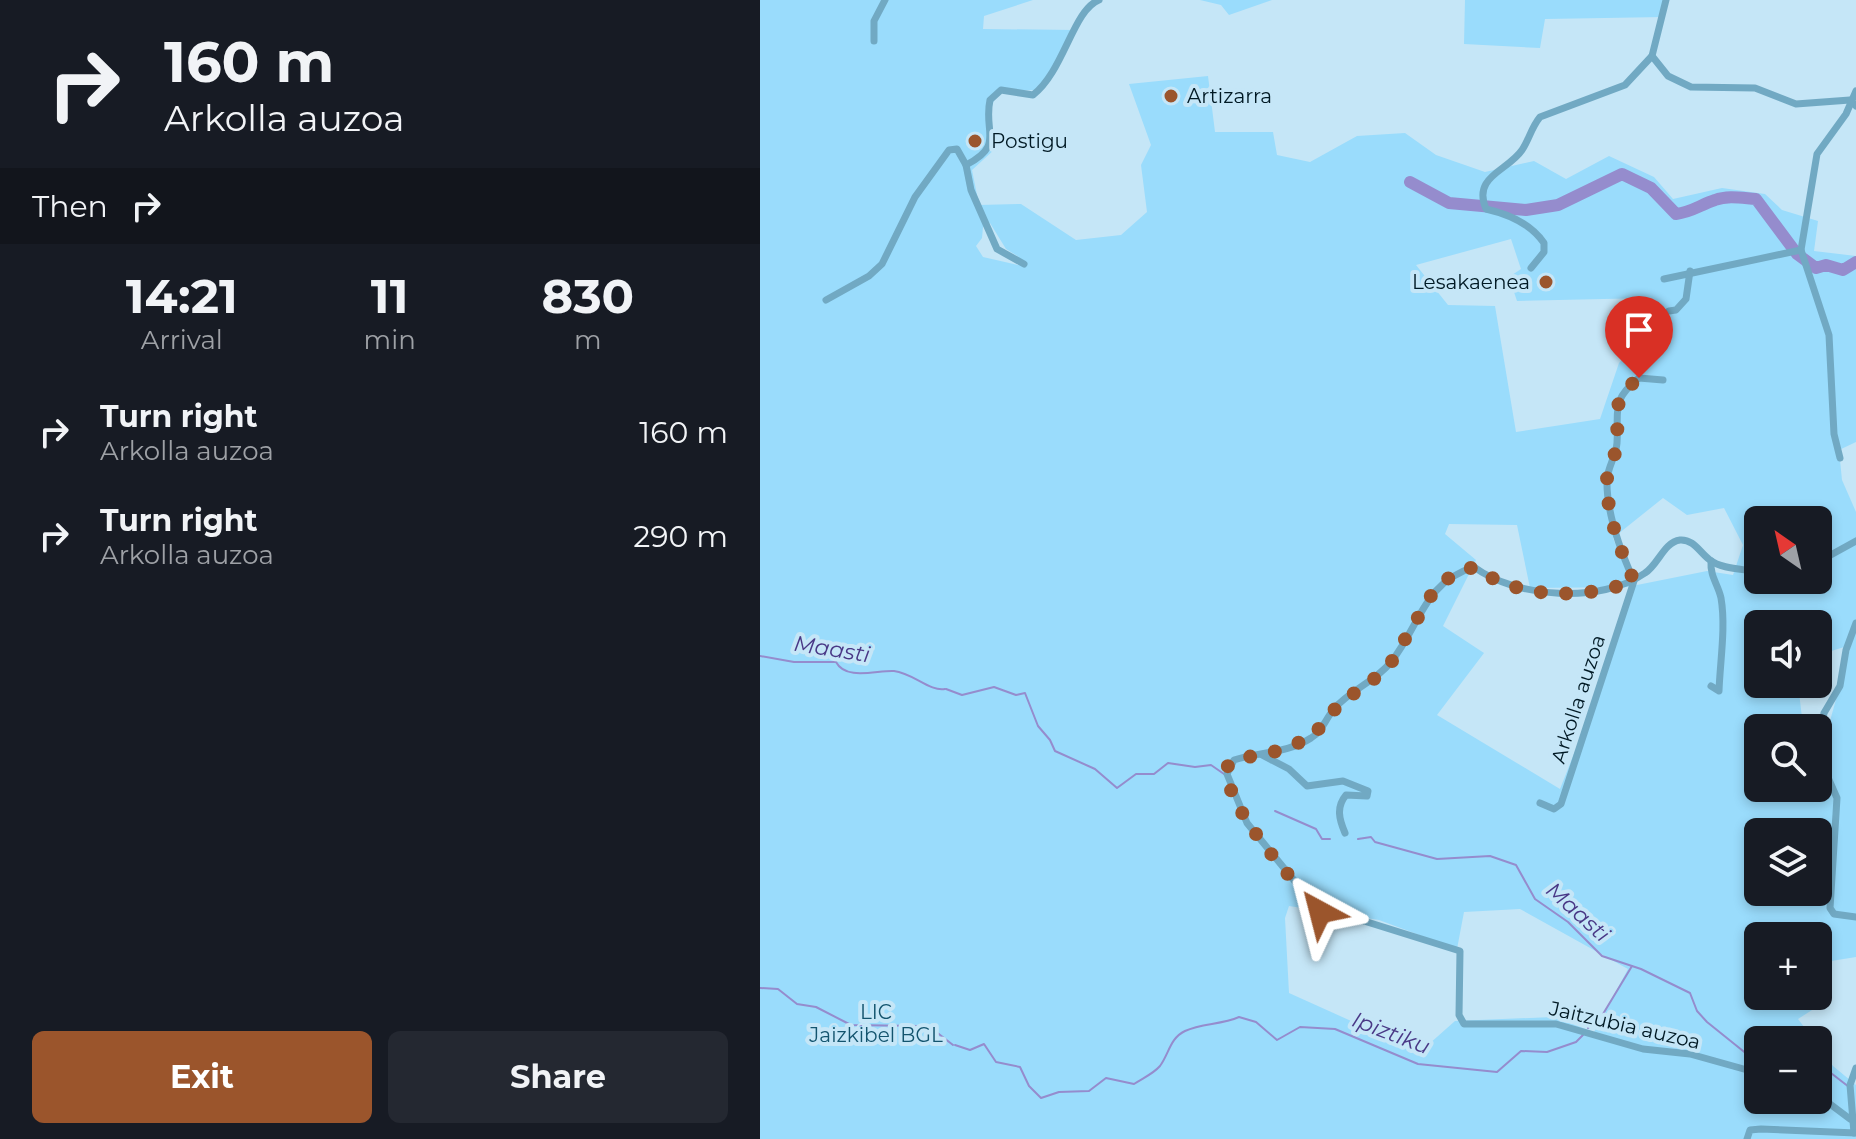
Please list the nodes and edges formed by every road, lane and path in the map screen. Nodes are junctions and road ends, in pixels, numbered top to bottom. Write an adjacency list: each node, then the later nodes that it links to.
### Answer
1 (885, 0): 4 (street)
2 (1099, 0): 8 (street)
3 (1666, 0): 5 (street)
4 (874, 41)
5 (1652, 56): 7 (street); 11 (street)
6 (1856, 91): 7 (street)
7 (1853, 103): 9 (street)
8 (966, 165): 10 (street); 14 (street)
9 (1797, 251): 12 (street); 17 (street)
10 (1024, 264)
11 (1531, 268)
12 (1690, 271): 13 (street); 15 (street)
13 (1664, 279)
14 (826, 300)
15 (1669, 311)
16 (1663, 380): 22 (street)
17 (1840, 458)
18 (1856, 541): 19 (street)
19 (1832, 554)
20 (1711, 561): 21 (street, Arkolla auzoa); 22 (street, Arkolla auzoa); 24 (street)
21 (1744, 569)
22 (1634, 581): 25 (street, Arkolla auzoa); 26 (street, Arkolla auzoa)
23 (1856, 623): 29 (street)
24 (1711, 686)
25 (1262, 755): 27 (street); 28 (street, Arkolla auzoa)
26 (1540, 803)
27 (1345, 833)
28 (1320, 912): 31 (street, Jaitzubia auzoa)
29 (1856, 917)
30 (1856, 1068): 33 (street)
31 (1744, 1069)
32 (1832, 1106): 33 (street)
33 (1850, 1119): 34 (street)
34 (1855, 1133): 35 (street)
35 (1747, 1139)

